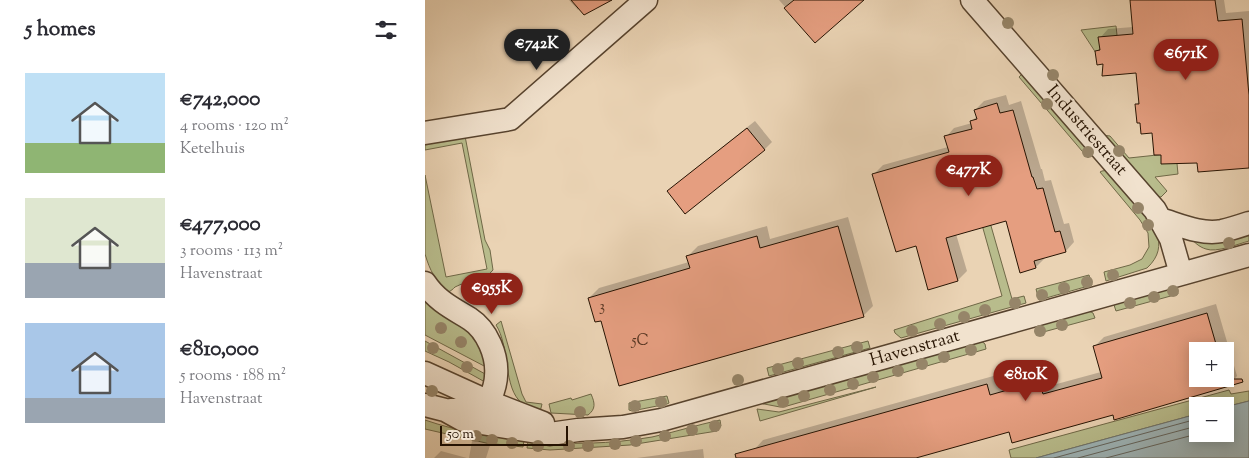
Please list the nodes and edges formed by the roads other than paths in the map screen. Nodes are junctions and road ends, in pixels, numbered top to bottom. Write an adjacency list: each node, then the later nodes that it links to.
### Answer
1 (646, 0): 3 (street)
2 (972, 0): 4 (street, Industriestraat)
3 (425, 133)
4 (1160, 219): 5 (street); 7 (street, Industriestraat)
5 (1249, 223)
6 (1249, 255): 7 (street, Havenstraat)
7 (1181, 274): 12 (street, Havenstraat)
8 (425, 284): 10 (street)
9 (425, 373): 10 (street, Havenstraat)
10 (489, 402): 11 (street); 12 (street, Havenstraat)
11 (435, 408): 12 (street, Havenstraat)
12 (578, 430)

